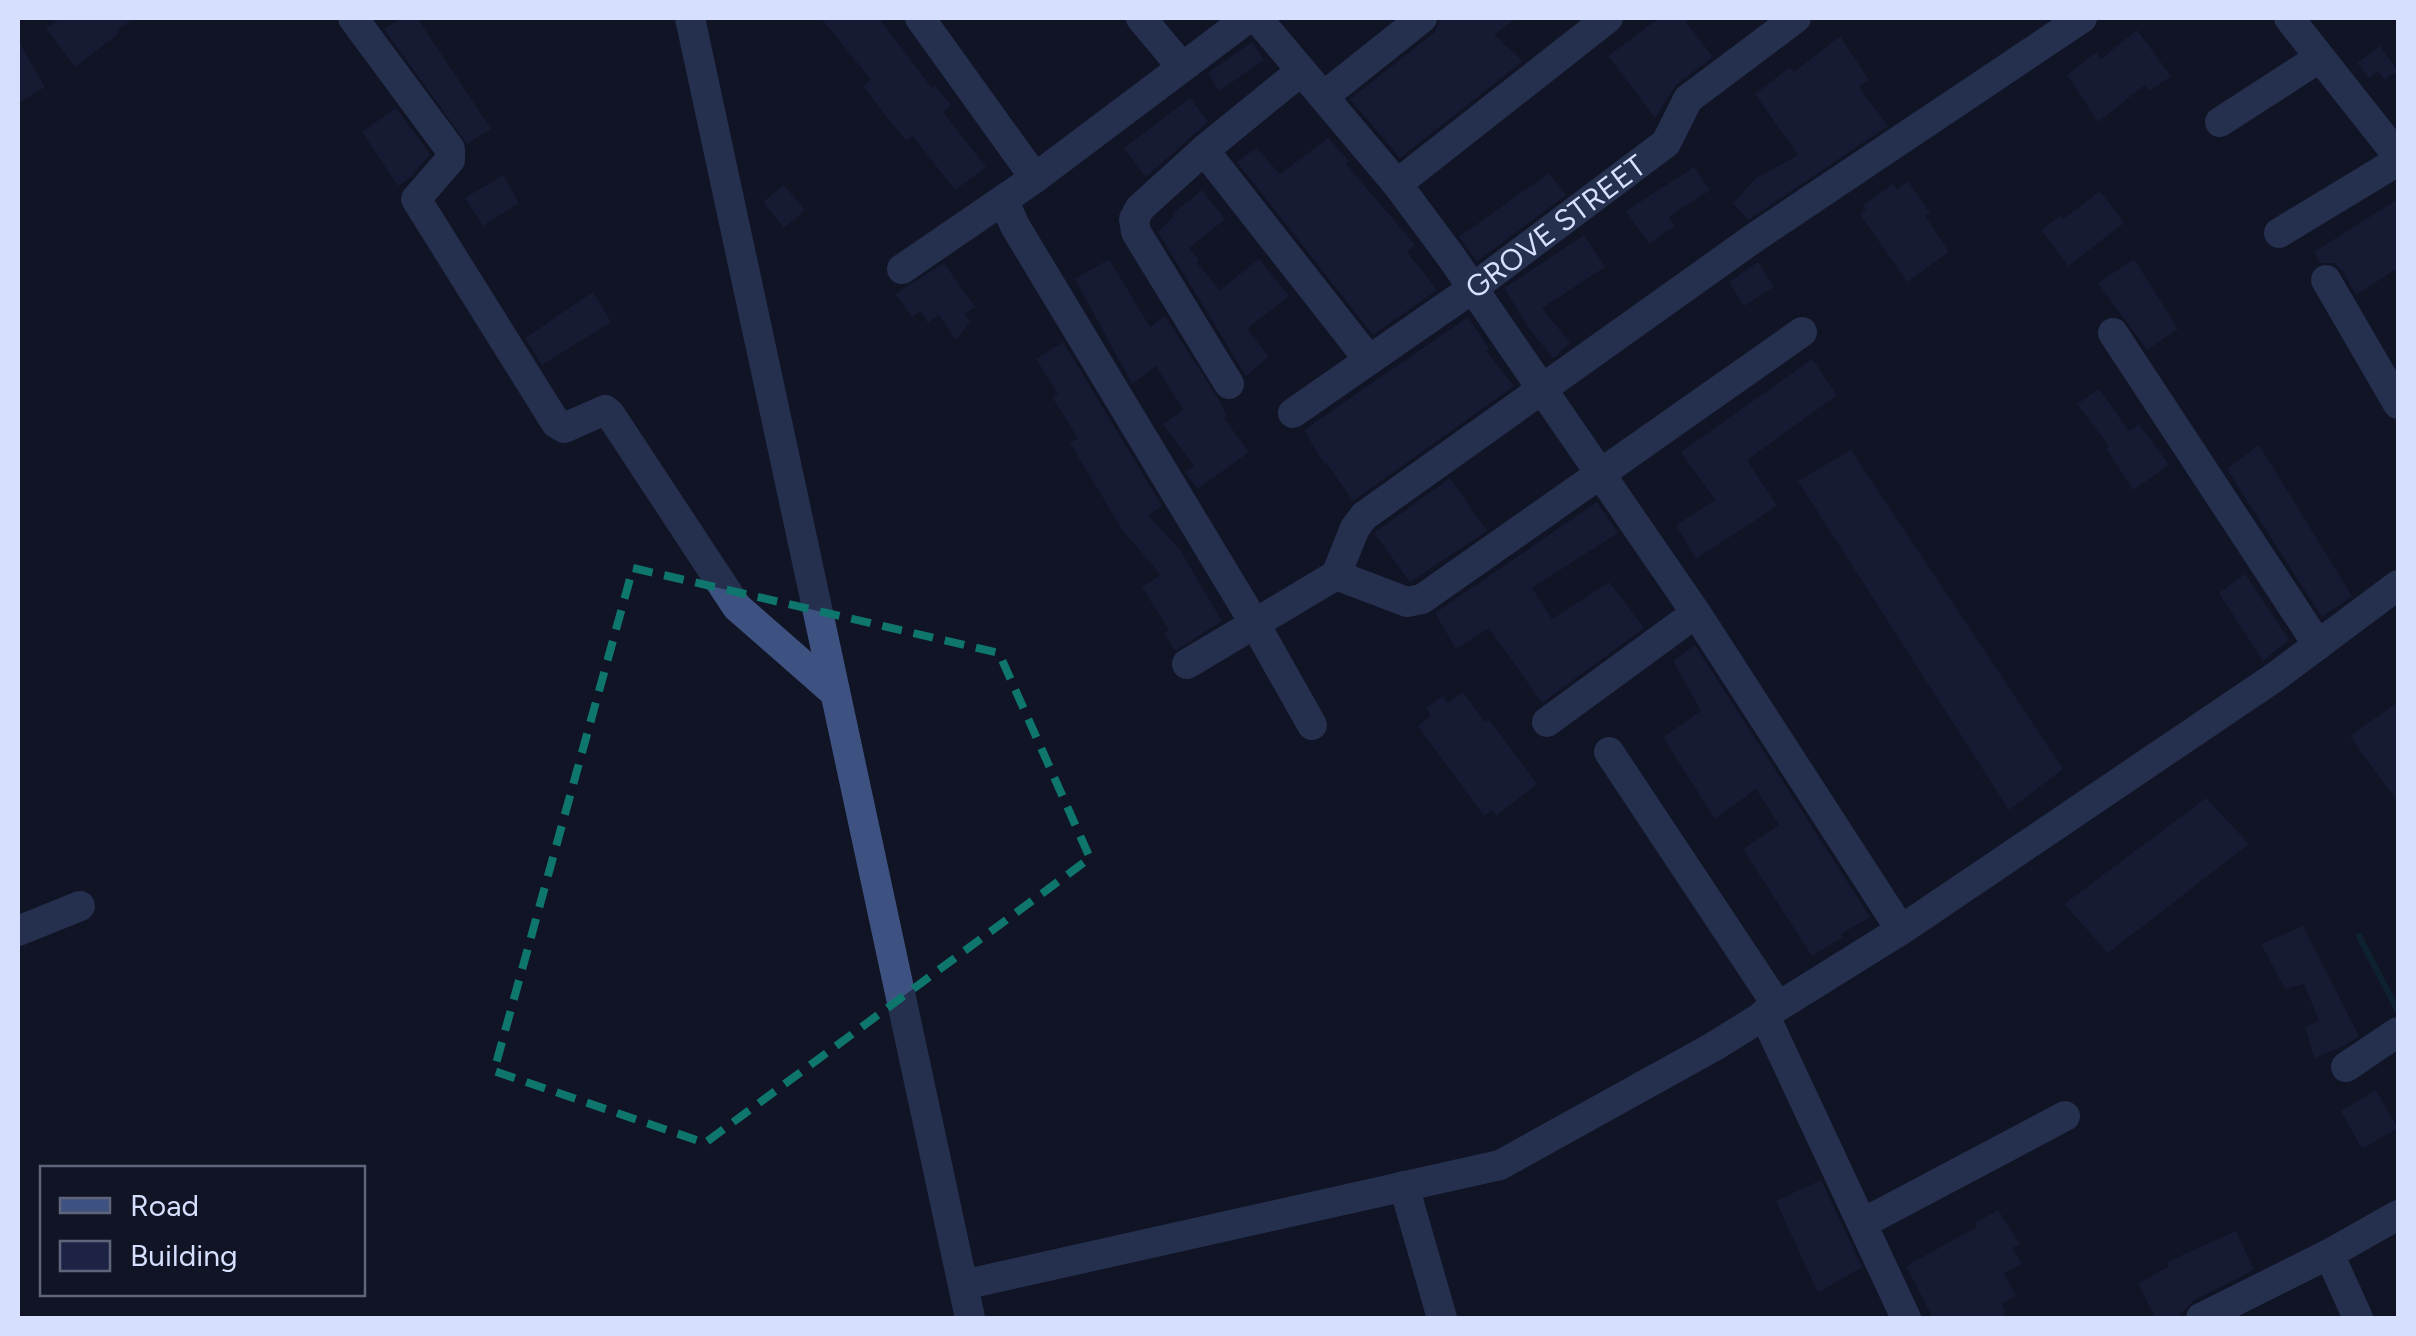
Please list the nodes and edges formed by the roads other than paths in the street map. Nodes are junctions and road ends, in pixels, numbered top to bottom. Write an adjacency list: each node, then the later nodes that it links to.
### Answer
1 (353, 18): 40 (street)
2 (690, 18): 40 (street)
3 (920, 18): 19 (street)
4 (1141, 18): 13 (street)
5 (1248, 18): 13 (street)
6 (1256, 18): 14 (street)
7 (1422, 18): 15 (street)
8 (1608, 18): 20 (street)
9 (1796, 18): 25 (street, GROVE STREET)
10 (2082, 18): 30 (street)
11 (2304, 22): 12 (street)
12 (2320, 58): 16 (street); 18 (street)
13 (1182, 68): 19 (street)
14 (1300, 71): 15 (street); 17 (street)
15 (1324, 96): 20 (street)
16 (2220, 122)
17 (1204, 150): 28 (street); 29 (street)
18 (2398, 159): 22 (street)
19 (1035, 178): 21 (street)
20 (1397, 184): 25 (street)
21 (1007, 198): 23 (street); 37 (street)
22 (2279, 233)
23 (902, 269)
24 (2326, 280): 31 (street)
25 (1473, 288): 28 (street, GROVE STREET); 30 (street)
26 (1802, 332): 33 (street)
27 (2112, 332): 38 (street)
28 (1369, 360): 32 (street, GROVE STREET)
29 (1229, 384)
30 (1542, 389): 33 (street); 34 (street)
31 (2398, 404)
32 (1293, 413)
33 (1600, 475): 34 (street); 36 (street)
34 (1336, 574): 37 (street)
35 (2398, 585): 38 (street)
36 (1696, 613): 41 (street); 45 (street)
37 (1255, 624): 39 (street); 42 (street)
38 (2318, 646): 45 (street)
39 (1187, 664)
40 (834, 692): 55 (street)
41 (1547, 722)
42 (1312, 725)
43 (1610, 752): 47 (street)
44 (80, 906): 46 (street)
45 (1901, 930): 47 (street)
46 (18, 931)
47 (1770, 1010): 51 (street); 53 (street)
48 (2398, 1032): 49 (street)
49 (2346, 1066)
50 (2065, 1116): 53 (street)
51 (1404, 1186): 55 (street); 57 (street)
52 (2398, 1214): 54 (street)
53 (1863, 1223): 58 (street)
54 (2329, 1254): 59 (street); 60 (street)
55 (963, 1285): 56 (street)
56 (970, 1318)
57 (1442, 1318)
58 (1906, 1318)
59 (2201, 1318)
60 (2358, 1318)

